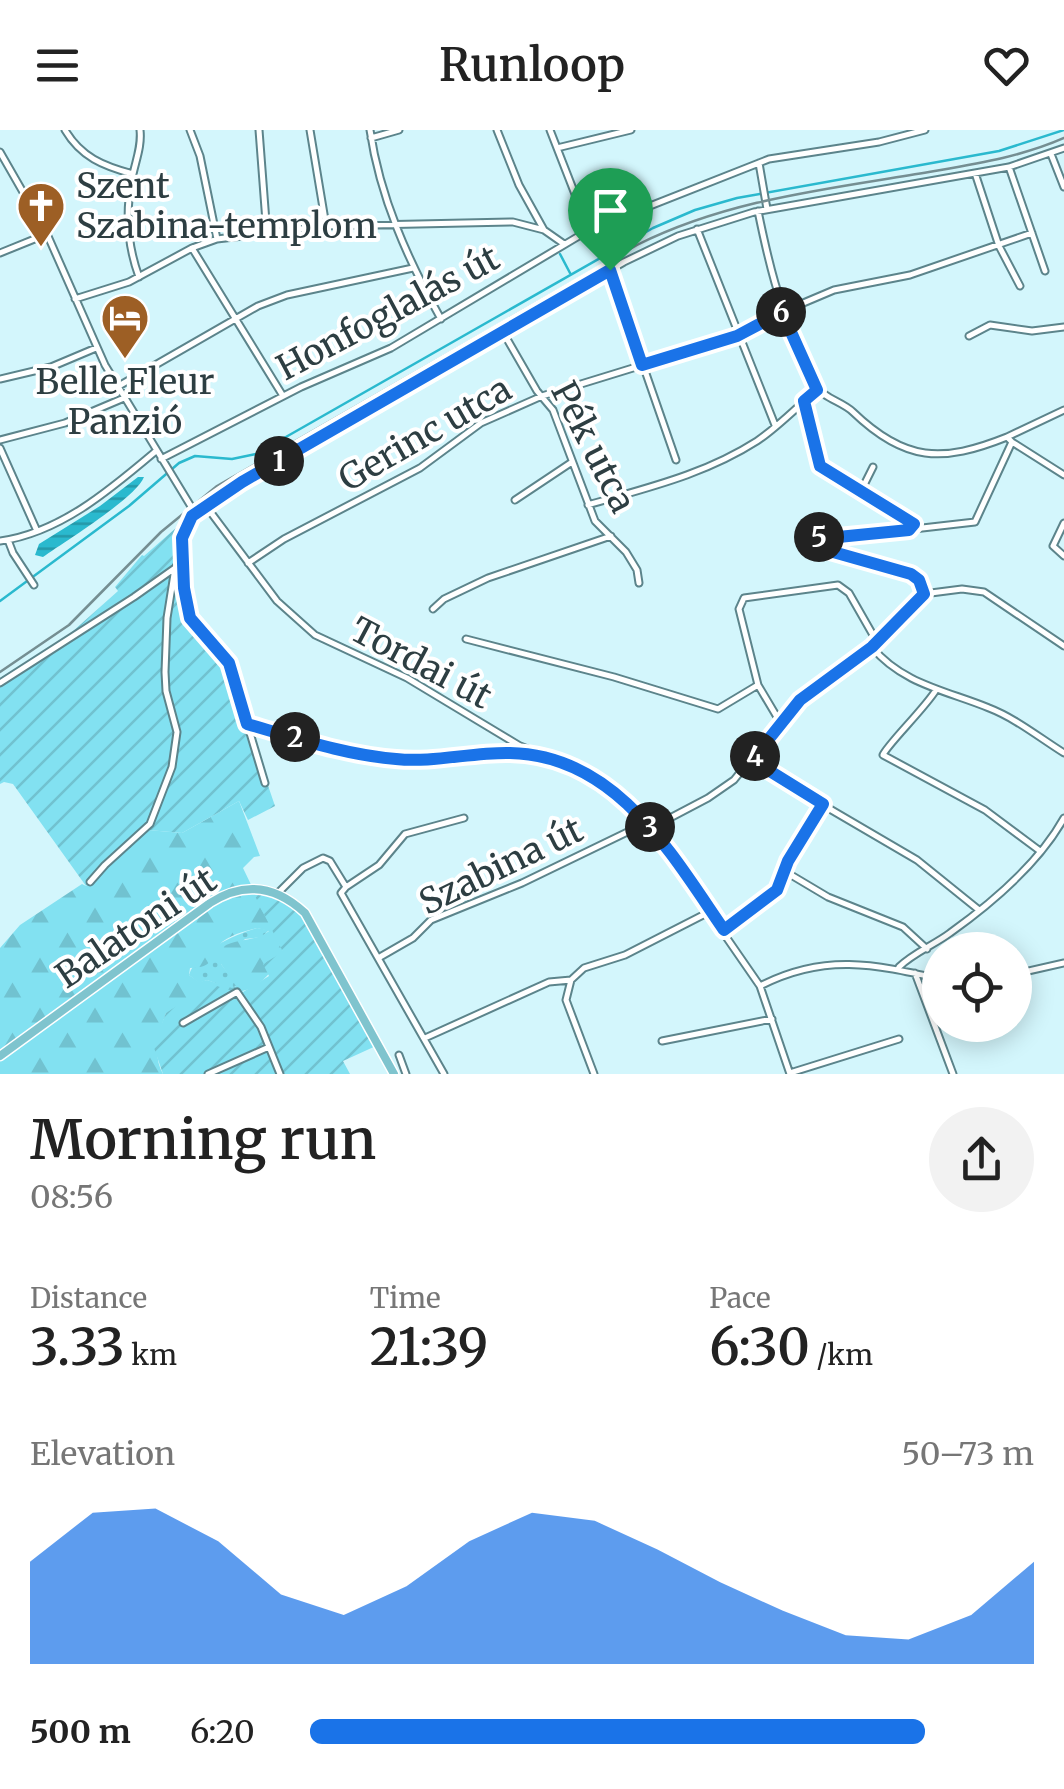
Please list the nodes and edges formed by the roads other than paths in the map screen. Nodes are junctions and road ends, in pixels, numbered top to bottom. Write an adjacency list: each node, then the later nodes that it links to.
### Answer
1 (65, 130): 20 (street)
2 (140, 130): 20 (street)
3 (190, 130): 34 (street)
4 (259, 130): 33 (street)
5 (310, 130): 27 (street)
6 (399, 130): 12 (street)
7 (497, 130): 24 (street)
8 (550, 130): 13 (street)
9 (632, 130): 13 (street)
10 (925, 130): 11 (street, Honfoglalás út)
11 (905, 133): 17 (street, Honfoglalás út)
12 (370, 134): 26 (street)
13 (557, 148): 30 (street)
14 (1064, 148): 16 (street)
15 (0, 152): 32 (street)
16 (1051, 154): 18 (street); 21 (street)
17 (758, 162): 22 (street); 30 (street, Honfoglalás út)
18 (1009, 167): 19 (street); 31 (street)
19 (975, 173): 22 (street); 36 (street)
20 (133, 174): 42 (street)
21 (1064, 187)
22 (767, 210): 23 (street)
23 (758, 212): 28 (street); 45 (street)
24 (533, 213): 25 (street); 29 (street)
25 (513, 222): 26 (street); 29 (street)
26 (394, 223): 27 (street); 39 (street)
27 (326, 226): 33 (street)
28 (697, 229): 40 (street); 50 (street)
29 (544, 230): 35 (street)
30 (588, 230): 35 (street, Honfoglalás út)
31 (1032, 233): 36 (street, Gerinc utca); 41 (street)
32 (47, 234): 38 (street); 44 (street)
33 (267, 234): 34 (street)
34 (217, 239): 37 (street)
35 (564, 244): 47 (street, Honfoglalás út)
36 (999, 246): 43 (street); 45 (street, Gerinc utca)
37 (192, 248): 42 (street); 46 (street)
38 (0, 252)
39 (413, 268): 46 (street); 47 (street)
40 (610, 270): 49 (street); 53 (street)
41 (1045, 271)
42 (140, 277): 44 (street)
43 (1020, 286)
44 (74, 299): 52 (street)
45 (782, 312): 50 (street, Gerinc utca); 56 (street)
46 (235, 318): 55 (street); 57 (street)
47 (442, 319): 57 (street, Honfoglalás út)
48 (1064, 327): 51 (street)
49 (503, 332): 58 (street, Pék utca); 75 (street)
50 (739, 335): 53 (street, Gerinc utca); 62 (street)
51 (969, 336)
52 (96, 348): 54 (street); 55 (street)
53 (642, 365): 58 (street, Gerinc utca); 68 (street)
54 (0, 379)
55 (117, 386): 59 (street)
56 (817, 390): 60 (street); 63 (street)
57 (283, 396): 67 (street, Honfoglalás út)
58 (542, 396): 69 (street, Pék utca); 85 (street, Gerinc utca)
59 (124, 398): 64 (street); 66 (street)
60 (804, 401): 62 (street); 72 (street)
61 (1064, 410): 63 (street)
62 (775, 425): 74 (street)
63 (1009, 439): 71 (street); 78 (street)
64 (0, 440)
65 (0, 448): 79 (street)
66 (156, 450): 67 (street); 79 (street)
67 (161, 460): 76 (street)
68 (676, 460)
69 (572, 462): 73 (street); 74 (street, Pék utca)
70 (873, 467): 72 (street)
71 (1064, 474)
72 (860, 492): 78 (street)
73 (515, 500)
74 (588, 504): 80 (street, Pék utca)
75 (206, 506): 76 (street); 85 (street, Tordai út)
76 (196, 513): 84 (street)
77 (1064, 523): 83 (street)
78 (915, 527): 89 (street)
79 (37, 532): 81 (street)
80 (611, 536): 88 (street, Pék utca); 90 (street)
81 (8, 540): 82 (street); 87 (street)
82 (0, 541)
83 (1064, 556)
84 (183, 557): 86 (street); 98 (street)
85 (248, 563): 100 (street, Tordai út)
86 (175, 568): 94 (street); 109 (street)
87 (33, 583)
88 (639, 583)
89 (924, 594): 92 (street, Szabina út); 93 (street)
90 (432, 609)
91 (466, 639): 95 (street)
92 (874, 644): 95 (street); 96 (street); 97 (street, Szabina út)
93 (1064, 646)
94 (0, 683)
95 (758, 685): 97 (street)
96 (936, 690): 99 (street); 107 (street)
97 (780, 722): 101 (street, Szabina út)
98 (247, 724): 100 (street); 102 (street)
99 (1064, 753)
100 (550, 758): 106 (street, Tordai út)
101 (752, 760): 103 (street); 106 (street, Szabina út)
102 (265, 783)
103 (823, 804): 108 (street); 112 (street)
104 (464, 818): 110 (street)
105 (1064, 818): 107 (street)
106 (648, 826): 113 (street, Tordai út); 118 (street, Szabina út)
107 (1040, 851): 112 (street)
108 (786, 872): 114 (street); 116 (street)
109 (90, 882)
110 (346, 887): 111 (street); 118 (street)
111 (278, 893): 133 (main road, Balatoni út); 136 (main road)
112 (979, 910): 115 (street)
113 (711, 911): 114 (street, Tordai út); 124 (street)
114 (724, 930): 125 (street, Tordai út)
115 (949, 932)
116 (922, 944)
117 (922, 951): 120 (street)
118 (380, 957): 128 (street)
119 (1064, 962): 121 (street)
120 (898, 967): 122 (street); 125 (street)
121 (1032, 970)
122 (915, 974): 123 (street); 141 (street)
123 (922, 975)
124 (571, 980): 128 (street); 139 (street)
125 (760, 986): 126 (street, Tordai út)
126 (773, 1019): 130 (street); 140 (street, Tordai út)
127 (183, 1023): 131 (street)
128 (425, 1038): 138 (street)
129 (899, 1039): 140 (street)
130 (662, 1041)
131 (269, 1047): 134 (street); 135 (street)
132 (399, 1055): 137 (street)
133 (0, 1056)
134 (208, 1074)
135 (280, 1074)
136 (394, 1074)
137 (406, 1074)
138 (444, 1074)
139 (594, 1074)
140 (790, 1074)
141 (953, 1074)

